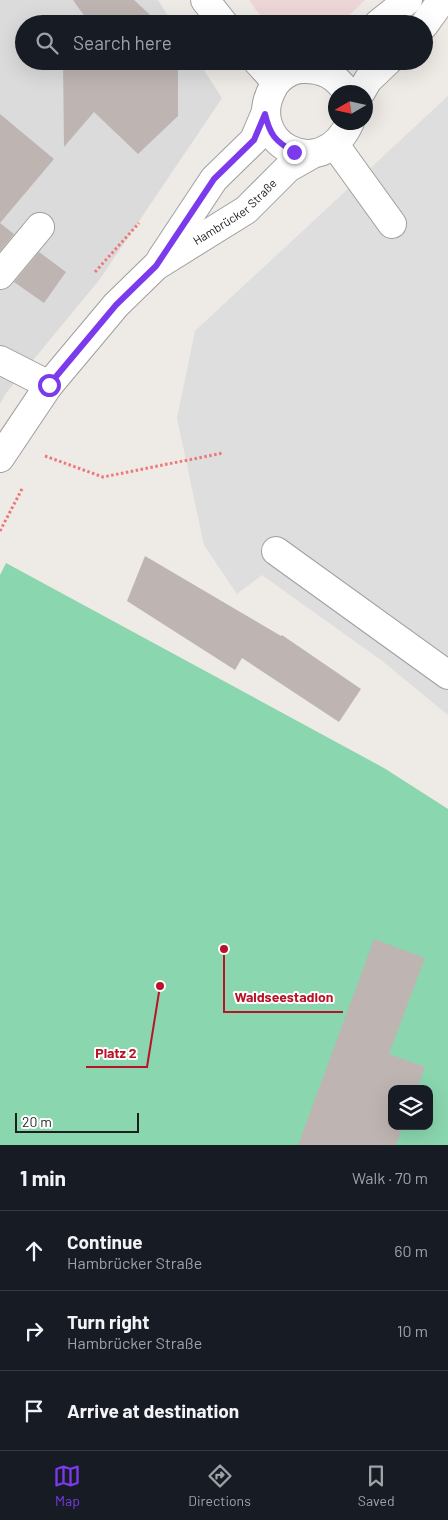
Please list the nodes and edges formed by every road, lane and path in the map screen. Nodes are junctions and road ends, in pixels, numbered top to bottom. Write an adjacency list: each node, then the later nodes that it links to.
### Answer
1 (205, 0): 4 (street)
2 (408, 0): 5 (street)
3 (442, 0): 6 (street)
4 (217, 15)
5 (389, 15)
6 (431, 15)
7 (265, 70): 11 (street)
8 (296, 70): 11 (street)
9 (324, 70): 12 (street)
10 (379, 70): 13 (street)
11 (276, 82): 14 (street, Hambrücker Straße)
12 (341, 85)
13 (365, 85)
14 (265, 114): 16 (street); 19 (street, Hambrücker Straße)
15 (346, 130): 16 (street, Hambrücker Straße)
16 (323, 150): 17 (street); 19 (street, Hambrücker Straße)
17 (392, 224)
18 (40, 227): 20 (street)
19 (156, 266): 22 (street, Hambrücker Straße)
20 (0, 276)
21 (0, 360): 22 (street)
22 (49, 385): 23 (street, Hambrücker Straße)
23 (5, 449): 24 (path)
24 (223, 453)
25 (27, 480): 26 (path)
26 (0, 531)
27 (276, 551): 28 (street)
28 (448, 675)

